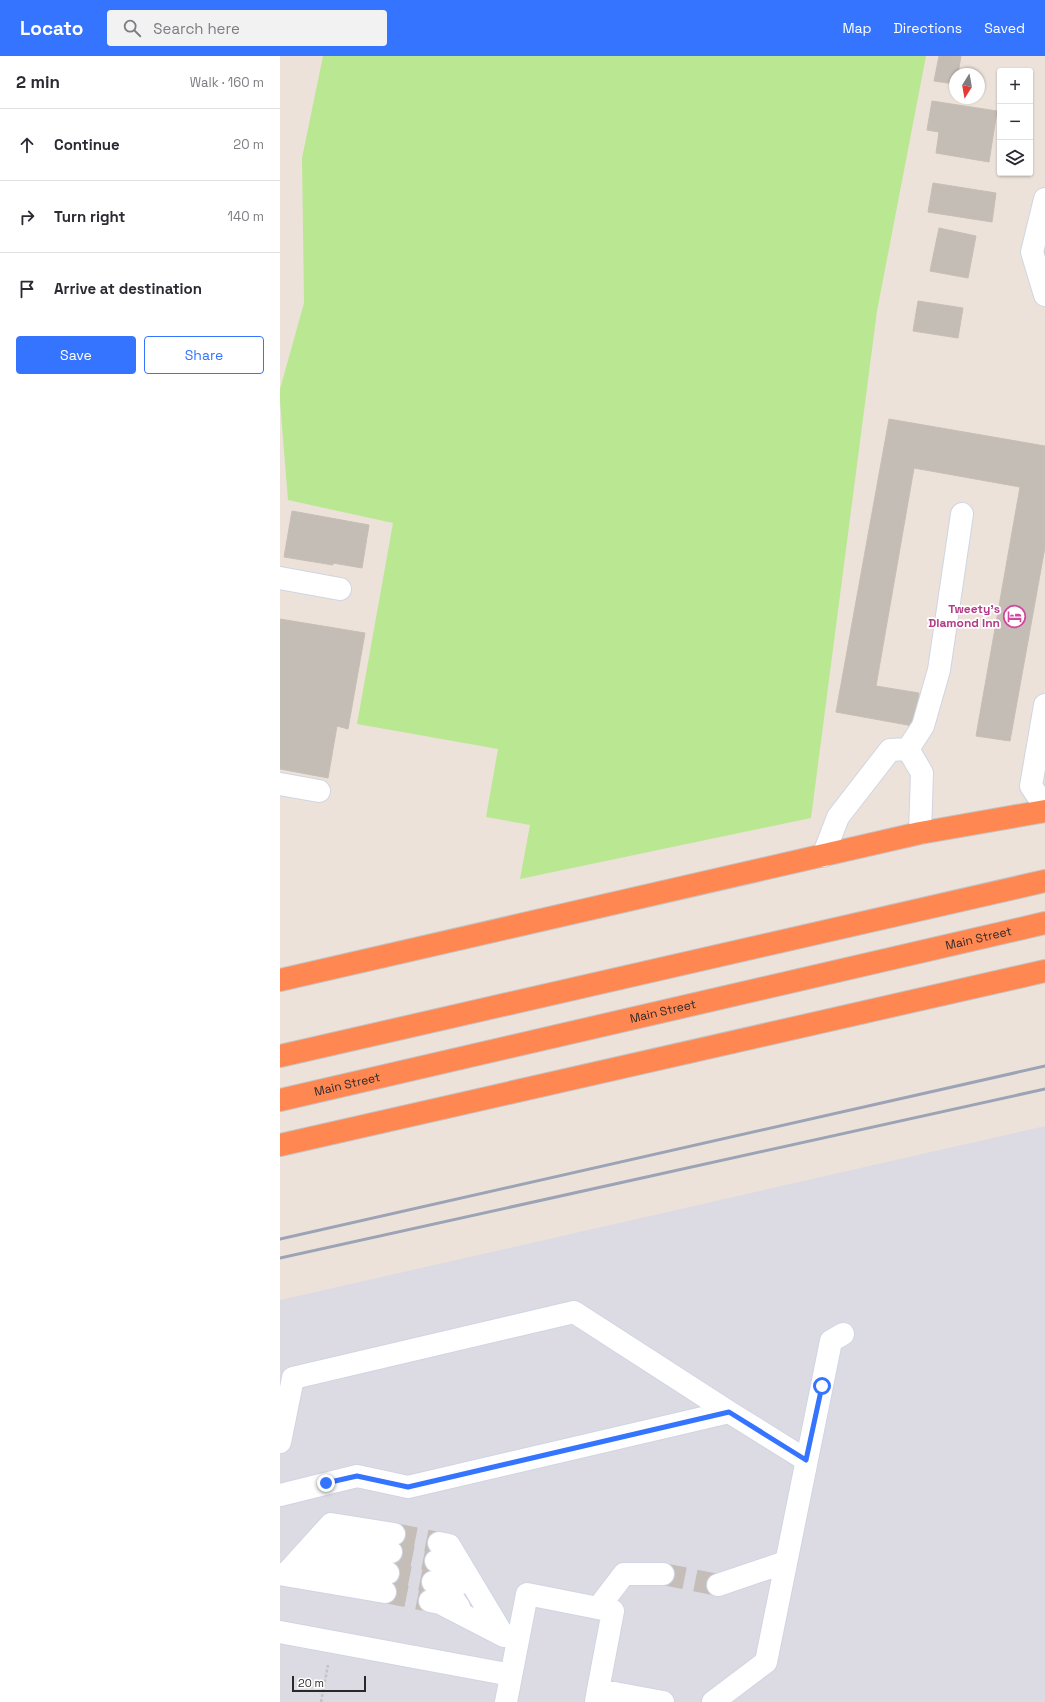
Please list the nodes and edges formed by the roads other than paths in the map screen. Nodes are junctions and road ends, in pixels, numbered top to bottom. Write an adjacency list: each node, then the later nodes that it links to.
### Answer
1 (1045, 199): 2 (street)
2 (1045, 295)
3 (962, 514): 7 (street)
4 (280, 578): 5 (street)
5 (340, 589)
6 (1045, 705): 10 (street)
7 (908, 749): 12 (street); 13 (street)
8 (280, 784): 9 (street)
9 (319, 791)
10 (1045, 806)
11 (1045, 811): 12 (highway)
12 (920, 834): 13 (highway)
13 (823, 856): 17 (highway)
14 (1045, 881): 18 (highway)
15 (1045, 923): 19 (highway, Main Street)
16 (1045, 971): 20 (highway)
17 (280, 980)
18 (280, 1056)
19 (280, 1100)
20 (280, 1144)
21 (843, 1334): 24 (street)
22 (729, 1412): 23 (street); 24 (street); 25 (street)
23 (281, 1434)
24 (806, 1460): 27 (street)
25 (280, 1495)
26 (393, 1543): 29 (street)
27 (786, 1562): 31 (street); 39 (street)
28 (662, 1574): 32 (street)
29 (293, 1576): 30 (street)
30 (386, 1583)
31 (718, 1585)
32 (598, 1608): 34 (street); 36 (street)
33 (280, 1632): 35 (street)
34 (502, 1635): 34 (street); 35 (street)
35 (511, 1675): 37 (street)
36 (597, 1696): 38 (street)
37 (506, 1702)
38 (663, 1702)
39 (713, 1702)

